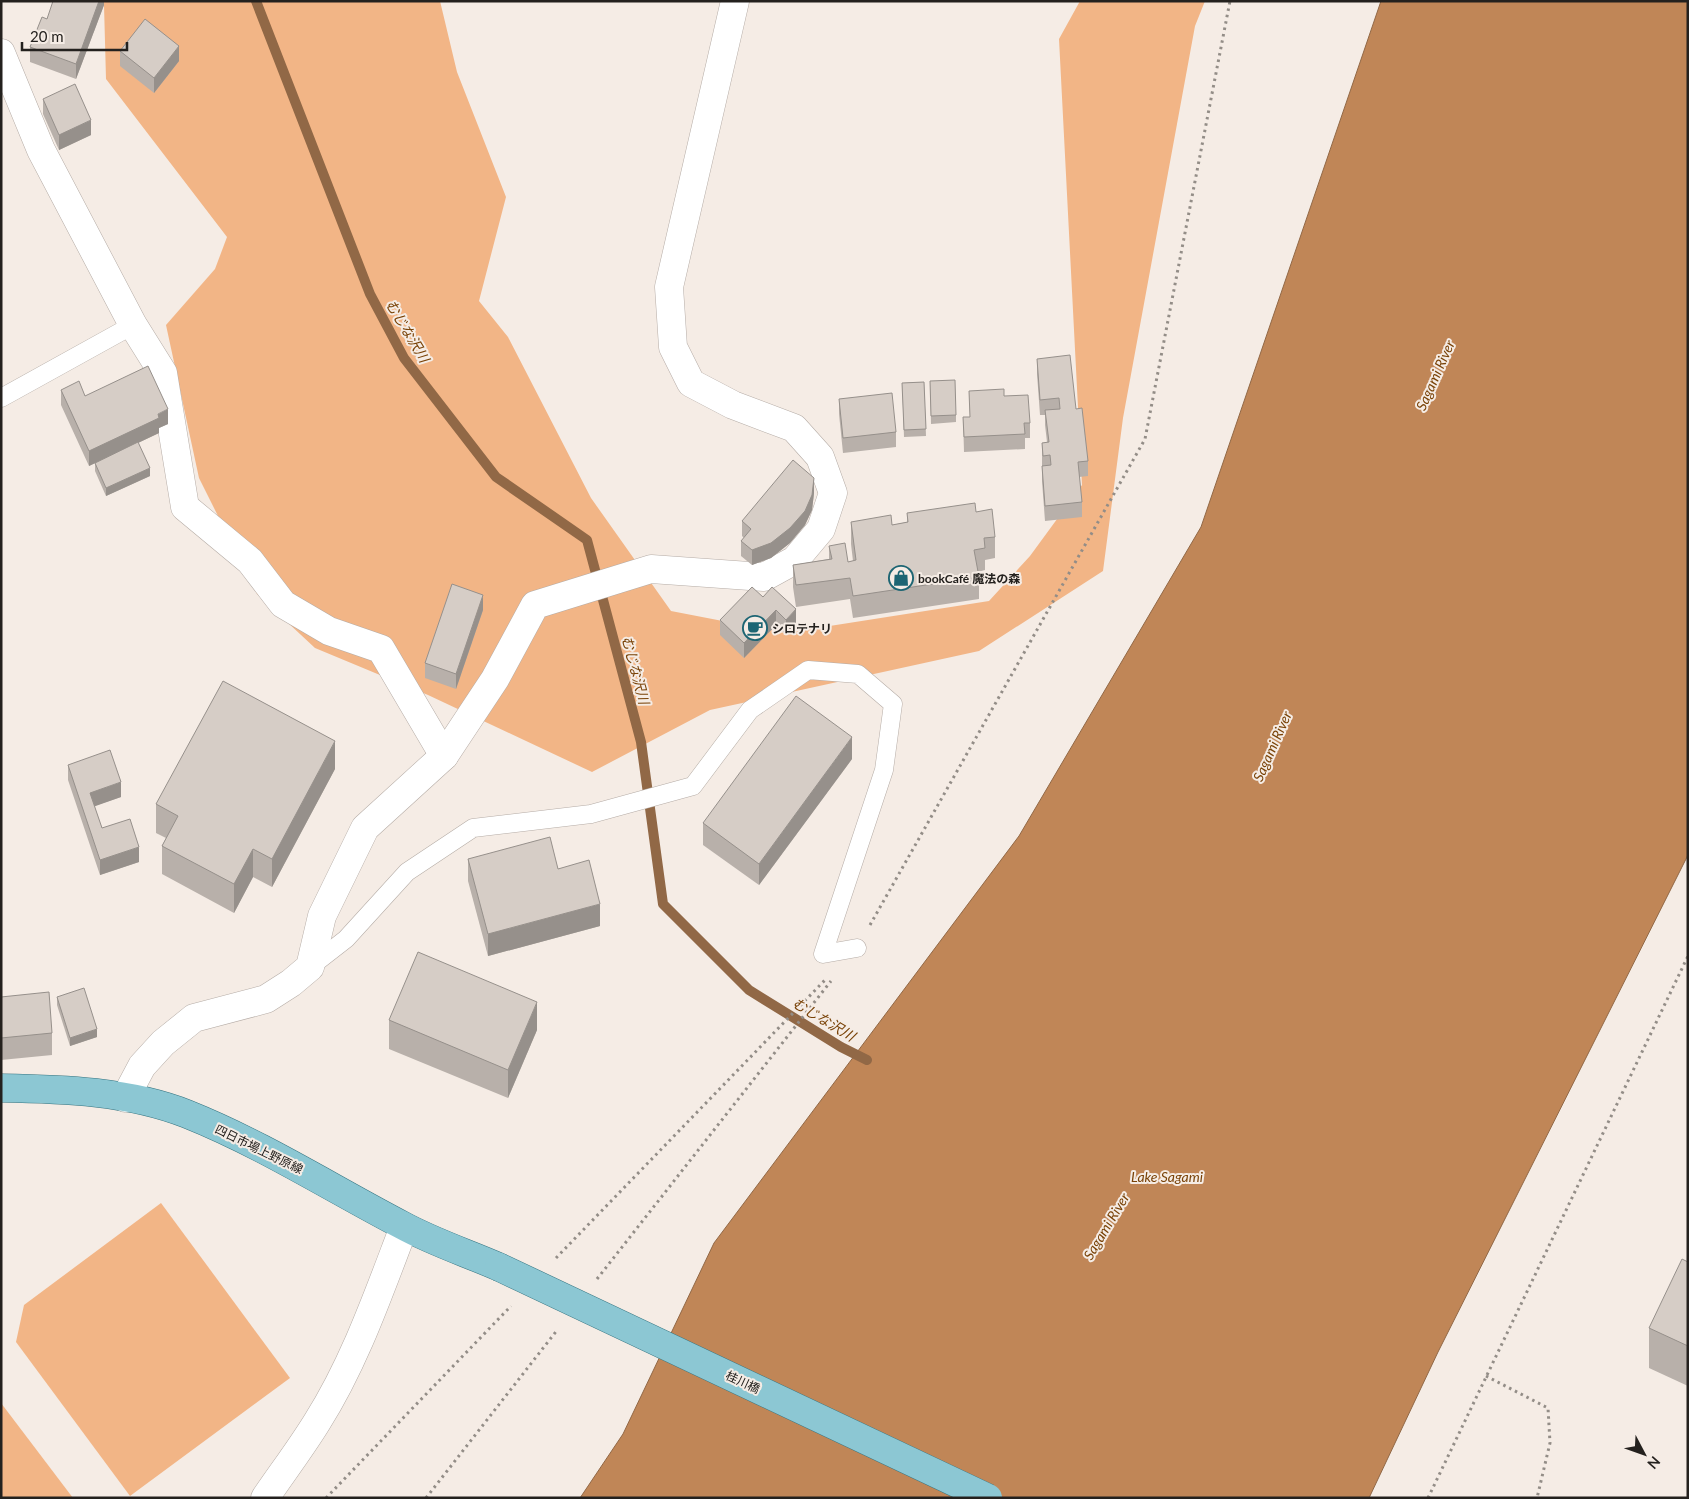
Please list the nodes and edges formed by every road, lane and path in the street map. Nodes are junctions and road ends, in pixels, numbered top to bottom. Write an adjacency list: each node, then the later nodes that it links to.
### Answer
1 (735, 1): 6 (street)
2 (1230, 1): 7 (path)
3 (1, 53): 4 (street)
4 (133, 325): 5 (lane); 6 (street)
5 (1, 398)
6 (444, 756): 9 (street)
7 (856, 948): 9 (lane); 13 (path); 15 (path)
8 (1688, 956): 18 (path)
9 (310, 967): 11 (street)
10 (1, 1088): 11 (main road, 四日市場上野原線)
11 (125, 1098): 12 (main road, 四日市場上野原線)
12 (404, 1227): 14 (main road, 四日市場上野原線); 19 (street)
13 (555, 1260)
14 (499, 1267): 22 (main road, 桂川橋, bridge)
15 (591, 1287)
16 (513, 1303): 20 (path)
17 (560, 1326): 21 (path)
18 (1486, 1376): 23 (path); 24 (path)
19 (265, 1498)
20 (326, 1498)
21 (426, 1498)
22 (988, 1498)
23 (1428, 1498)
24 (1537, 1498)

